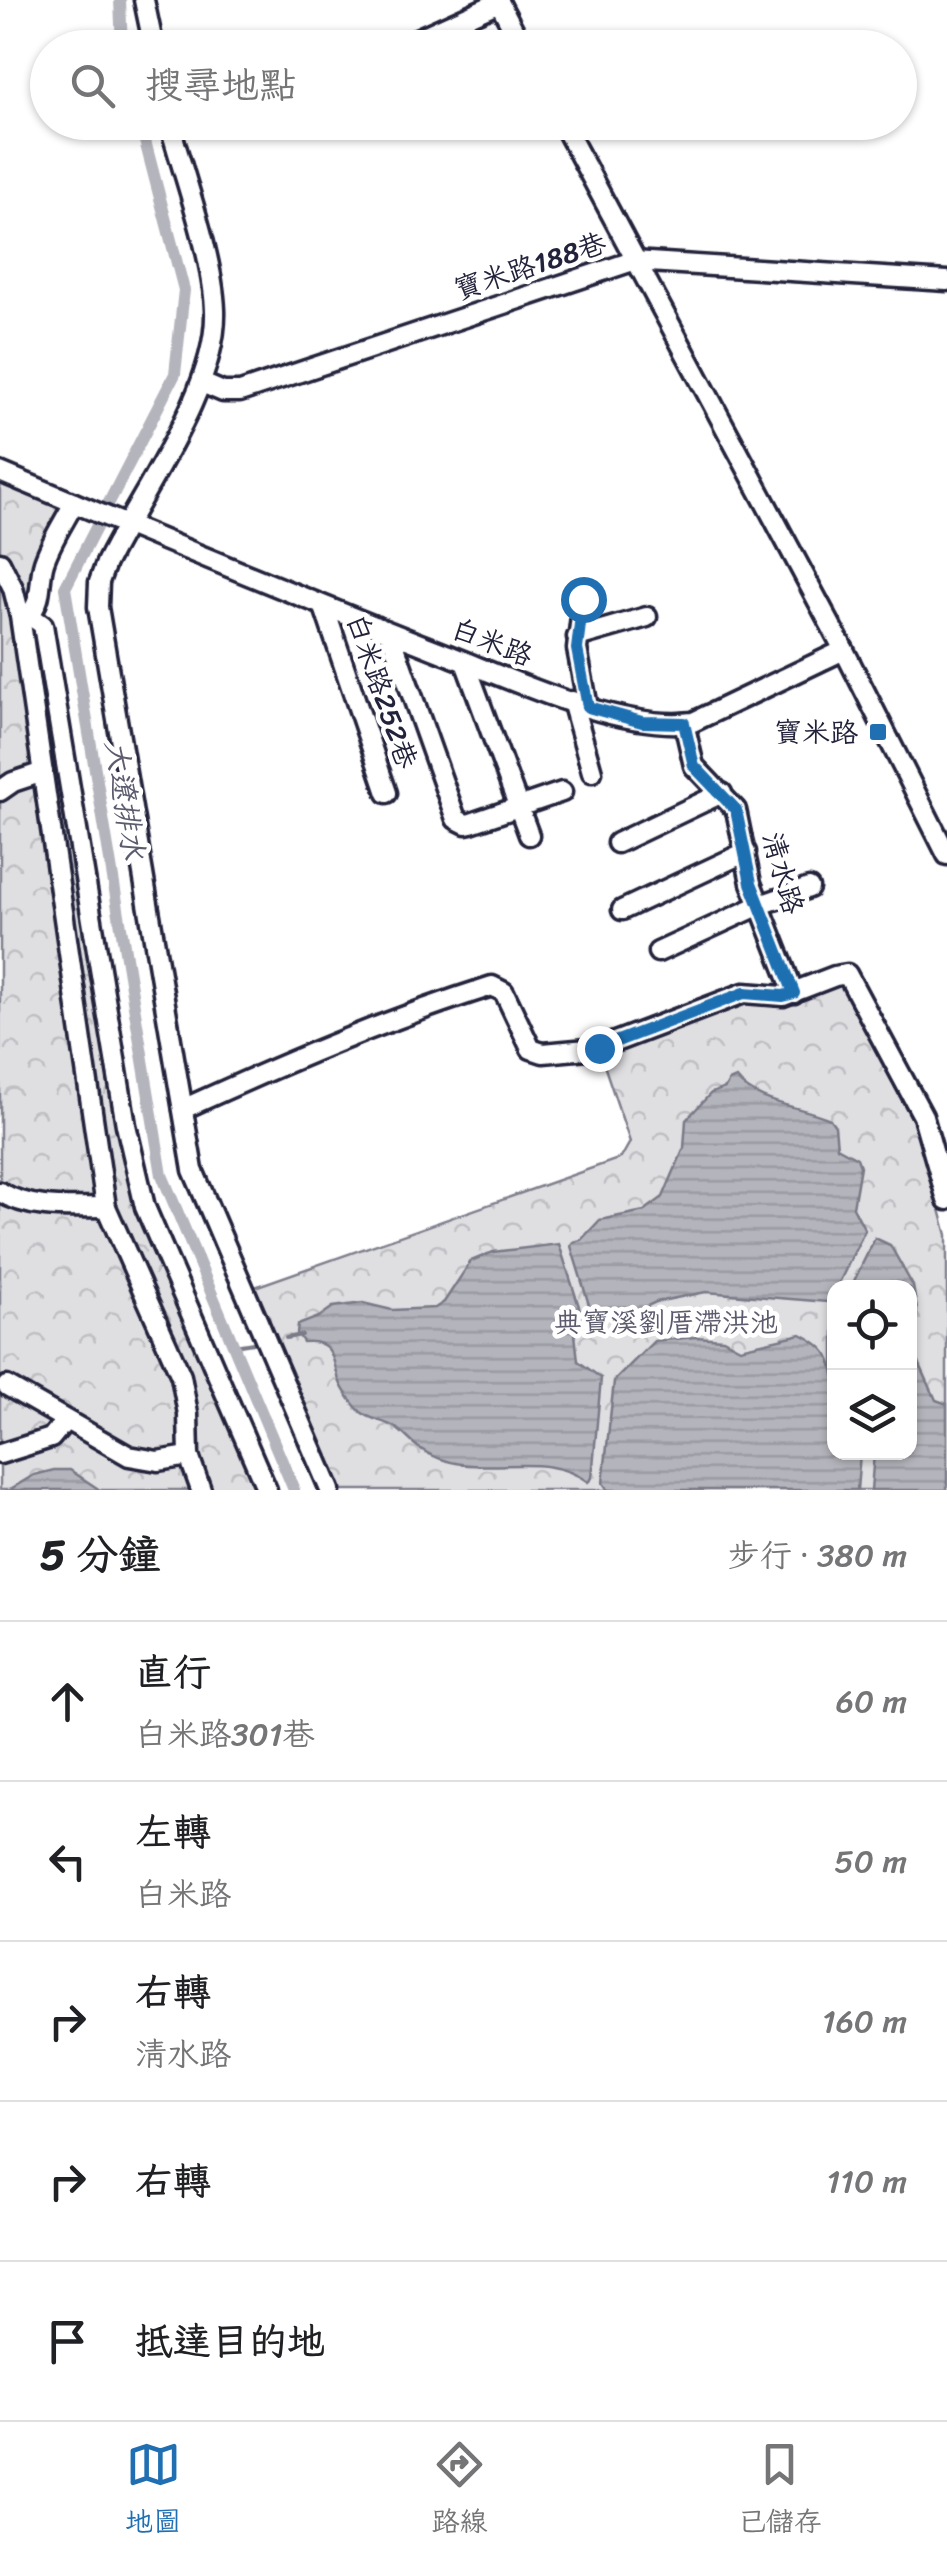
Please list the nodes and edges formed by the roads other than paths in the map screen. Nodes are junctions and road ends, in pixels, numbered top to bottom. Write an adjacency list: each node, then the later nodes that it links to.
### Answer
1 (144, 0): 3 (street)
2 (498, 1): 4 (street); 5 (street)
3 (150, 30)
4 (436, 30)
5 (513, 30)
6 (174, 140): 10 (street)
7 (571, 140): 8 (street)
8 (633, 260): 9 (street, 寶米路188巷); 10 (street, 寶米路188巷); 21 (street)
9 (947, 281)
10 (202, 383): 13 (street)
11 (0, 472): 12 (street)
12 (77, 504): 13 (street, 白米路); 17 (street)
13 (124, 525): 16 (street, 白米路); 41 (street)
14 (0, 562): 17 (street)
15 (583, 599): 20 (street)
16 (324, 606): 19 (street, 白米路); 28 (street, 白米路252巷)
17 (25, 616): 25 (street); 50 (street)
18 (648, 617): 20 (street)
19 (390, 632): 22 (street, 白米路); 31 (street)
20 (577, 637): 23 (street)
21 (844, 650): 24 (street, 白米路); 35 (street)
22 (465, 662): 23 (street, 白米路); 31 (street)
23 (580, 704): 24 (street, 白米路); 26 (street)
24 (684, 723): 30 (street, 清水路)
25 (43, 772): 27 (street); 44 (street)
26 (592, 772)
27 (0, 791)
28 (387, 792)
29 (562, 792): 31 (street)
30 (722, 793): 33 (street); 34 (street, 清水路)
31 (518, 807): 32 (street)
32 (529, 835)
33 (618, 842)
34 (746, 852): 37 (street, 清水路); 38 (street)
35 (947, 855)
36 (809, 888): 37 (street)
37 (760, 905): 39 (street); 40 (street, 清水路)
38 (622, 910)
39 (658, 952)
40 (794, 993): 41 (street); 43 (street)
41 (182, 1109): 51 (street)
42 (0, 1192): 44 (street)
43 (947, 1200)
44 (106, 1207): 48 (street)
45 (7, 1386): 46 (street)
46 (65, 1421): 47 (street); 48 (street)
47 (0, 1454)
48 (188, 1456): 49 (street)
49 (201, 1490)
50 (267, 1490)
51 (330, 1490)

